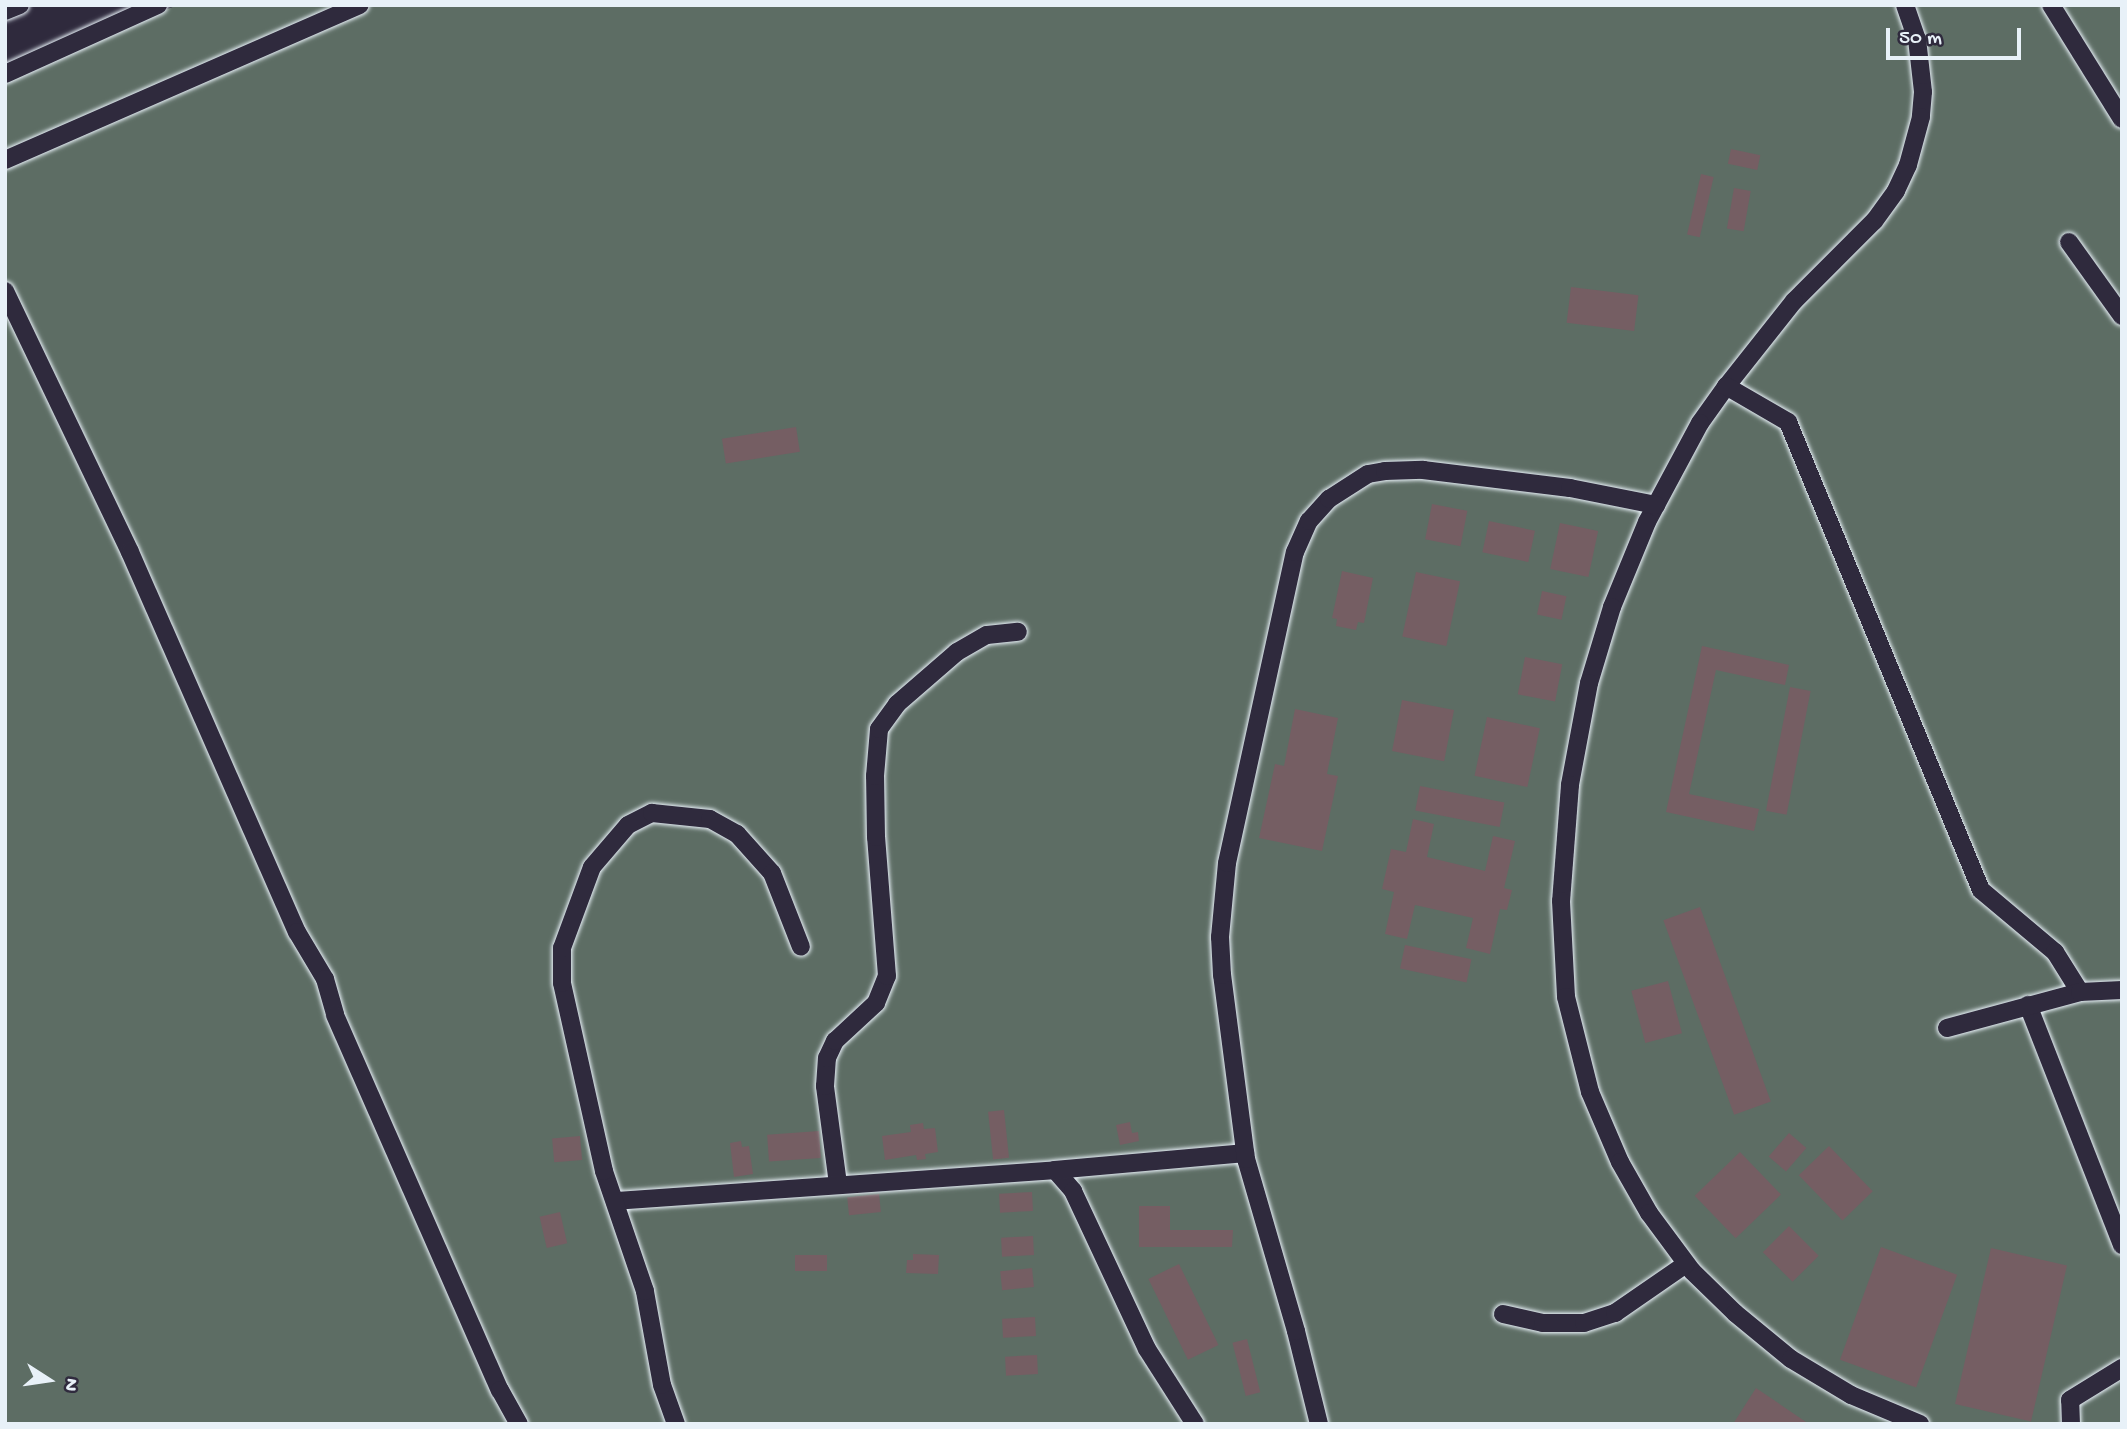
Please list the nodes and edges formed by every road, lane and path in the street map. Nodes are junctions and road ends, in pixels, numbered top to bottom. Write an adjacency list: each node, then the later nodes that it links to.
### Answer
1 (20, 5): 6 (street)
2 (158, 5): 7 (street)
3 (360, 5): 9 (street)
4 (1905, 5): 13 (street)
5 (2051, 5): 8 (street)
6 (5, 11)
7 (5, 74)
8 (2122, 119)
9 (5, 160)
10 (2069, 243): 12 (street)
11 (5, 291): 29 (street)
12 (2122, 316)
13 (1726, 386): 14 (street); 18 (street)
14 (1656, 505): 21 (street); 26 (street)
15 (1017, 632): 23 (street)
16 (801, 947): 24 (street)
17 (2122, 990): 18 (street)
18 (2080, 992): 19 (street)
19 (2028, 1005): 20 (street); 25 (street)
20 (1947, 1028)
21 (1245, 1153): 22 (street); 32 (street)
22 (1055, 1170): 23 (street); 31 (street)
23 (838, 1184): 24 (street)
24 (615, 1201): 30 (street)
25 (2122, 1245)
26 (1686, 1264): 27 (street); 33 (street)
27 (1503, 1314)
28 (2122, 1368): 34 (street)
29 (519, 1424)
30 (676, 1424)
31 (1195, 1424)
32 (1319, 1424)
33 (1920, 1424)
34 (2071, 1424)

